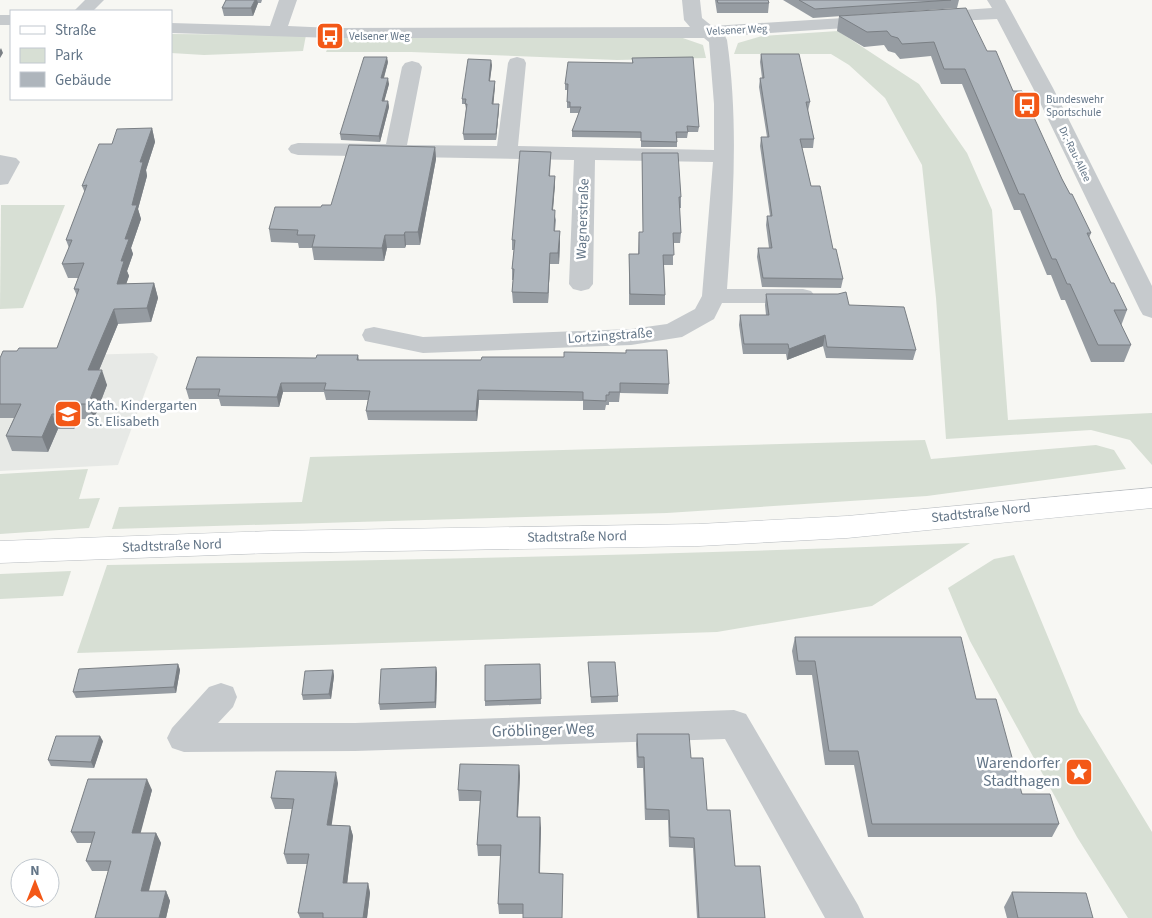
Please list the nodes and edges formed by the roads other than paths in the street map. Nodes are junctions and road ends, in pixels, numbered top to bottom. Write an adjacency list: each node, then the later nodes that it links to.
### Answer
1 (95, 0): 5 (street)
2 (288, 0): 9 (street)
3 (691, 0): 10 (street, Lortzingstraße)
4 (999, 6): 6 (street); 23 (street, Dr.-Rau-Allee)
5 (85, 10)
6 (913, 19)
7 (893, 20): 10 (street, Velsener Weg)
8 (172, 28): 9 (street, Velsener Weg)
9 (277, 32): 10 (street, Velsener Weg)
10 (709, 32): 17 (street, Lortzingstraße)
11 (517, 63): 15 (street)
12 (412, 67): 14 (street)
13 (298, 149): 14 (street)
14 (395, 151): 15 (street)
15 (507, 152): 16 (street)
16 (586, 154): 17 (street); 20 (street, Wagnerstraße)
17 (725, 156): 21 (street, Lortzingstraße)
18 (0, 161): 19 (street)
19 (0, 179)
20 (581, 284)
21 (714, 296): 22 (street); 24 (street, Lortzingstraße)
22 (827, 296)
23 (1152, 310)
24 (374, 335)
25 (1152, 498): 26 (main road, Stadtstraße Nord)
26 (0, 552)
27 (221, 696): 28 (street, Gröblinger Weg)
28 (845, 918)

